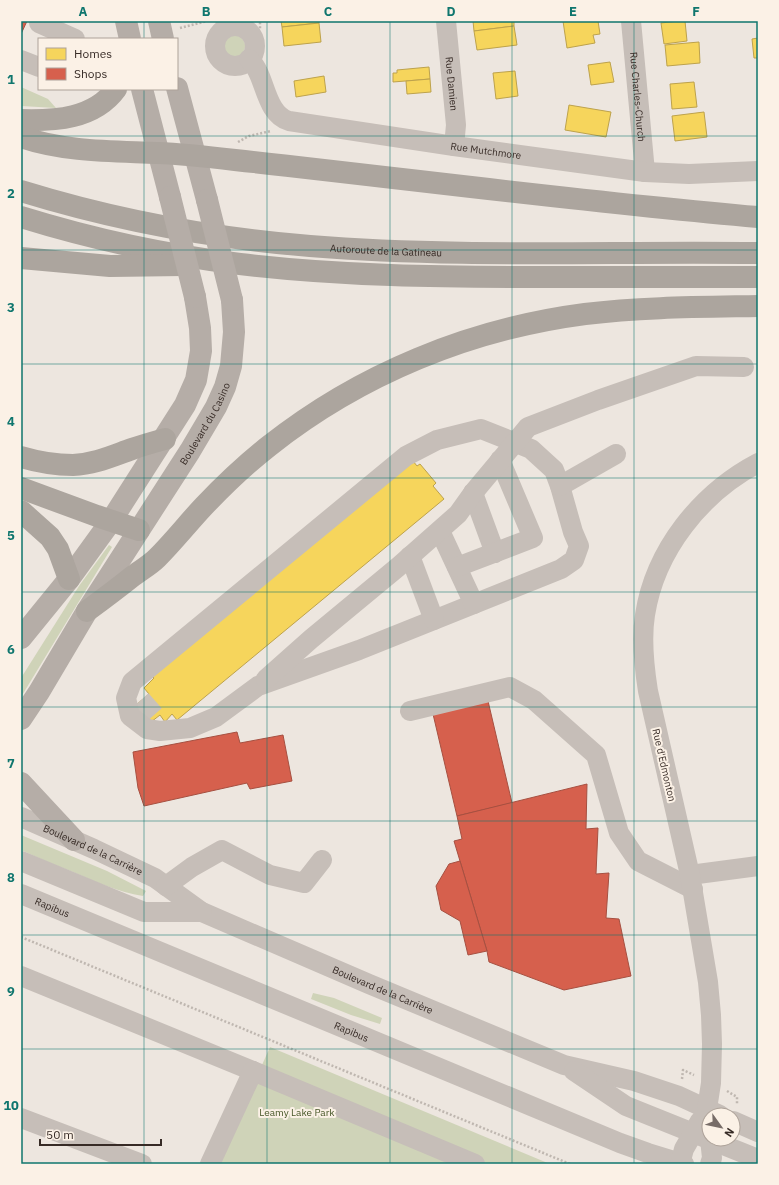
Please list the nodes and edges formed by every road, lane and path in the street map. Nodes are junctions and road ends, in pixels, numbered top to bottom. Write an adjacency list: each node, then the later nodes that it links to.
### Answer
1 (126, 21): 10 (main road)
2 (159, 21): 11 (main road)
3 (446, 21): 22 (street, Rue Damien)
4 (631, 21): 26 (street, Rue Charles-Church)
5 (38, 23): 9 (street)
6 (215, 24): 7 (path); 8 (street); 13 (street)
7 (182, 27)
8 (256, 29): 13 (street)
9 (73, 38)
10 (130, 38)
11 (163, 38)
12 (21, 60): 14 (street)
13 (249, 60): 19 (street)
14 (38, 67)
15 (115, 90): 18 (highway)
16 (142, 90): 23 (main road)
17 (178, 90): 24 (main road, Boulevard du Casino)
18 (21, 120)
19 (287, 120): 21 (path); 22 (street, Rue Mutchmore)
20 (21, 137): 23 (highway)
21 (234, 145)
22 (454, 146): 26 (street, Rue Mutchmore)
23 (158, 153): 24 (highway); 36 (main road, bridge)
24 (196, 156): 28 (highway); 47 (main road, Boulevard du Casino, bridge)
25 (758, 171): 26 (street, Rue Mutchmore)
26 (645, 172)
27 (21, 191): 30 (highway, Autoroute de la Gatineau)
28 (758, 217)
29 (21, 218): 32 (highway)
30 (758, 253)
31 (21, 258): 32 (highway)
32 (238, 264): 33 (highway)
33 (758, 277)
34 (758, 306): 54 (highway)
35 (744, 367): 37 (street)
36 (165, 439): 39 (highway); 46 (main road)
37 (516, 442): 40 (street); 42 (street); 57 (street)
38 (616, 454): 42 (street)
39 (21, 457)
40 (500, 460): 44 (street); 49 (street)
41 (758, 463): 66 (street, Rue d'Edmonton)
42 (560, 486): 53 (street)
43 (21, 488): 46 (highway)
44 (473, 493): 48 (street); 49 (street)
45 (21, 511): 52 (highway)
46 (112, 522): 47 (highway); 52 (main road)
47 (139, 530): 54 (main road, Boulevard du Casino)
48 (440, 530): 50 (street); 51 (street)
49 (495, 552): 51 (street)
50 (410, 556): 55 (street); 57 (street)
51 (457, 567): 53 (street)
52 (69, 579): 56 (main road)
53 (474, 604): 55 (street)
54 (87, 611): 59 (main road, Boulevard du Casino)
55 (434, 620): 57 (street)
56 (21, 638)
57 (258, 686)
58 (410, 710): 66 (street)
59 (21, 719)
60 (21, 783): 62 (main road)
61 (21, 816): 62 (street, Boulevard de la Carrière)
62 (74, 840): 67 (street, Boulevard de la Carrière)
63 (322, 860): 67 (street)
64 (21, 861): 69 (street, Boulevard de la Carrière)
65 (758, 866): 66 (street)
66 (691, 882): 75 (street, Rue d'Edmonton)
67 (166, 886): 69 (street, Boulevard de la Carrière)
68 (21, 894): 88 (street, Rapibus)
69 (202, 912): 72 (street, Boulevard de la Carrière)
70 (21, 937): 87 (path)
71 (21, 976): 73 (street)
72 (564, 1065): 74 (street, Boulevard de la Carrière); 79 (street, Boulevard de la Carrière)
73 (253, 1071): 85 (street); 86 (street)
74 (702, 1107)
75 (713, 1107)
76 (21, 1118): 84 (street)
77 (741, 1125): 78 (street)
78 (758, 1132)
79 (701, 1134)
80 (701, 1139): 88 (street)
81 (709, 1147): 89 (street)
82 (731, 1147): 83 (street, Boulevard de la Carrière)
83 (758, 1159)
84 (142, 1164)
85 (210, 1164)
86 (475, 1164)
87 (570, 1164)
88 (681, 1164)
89 (710, 1164)

